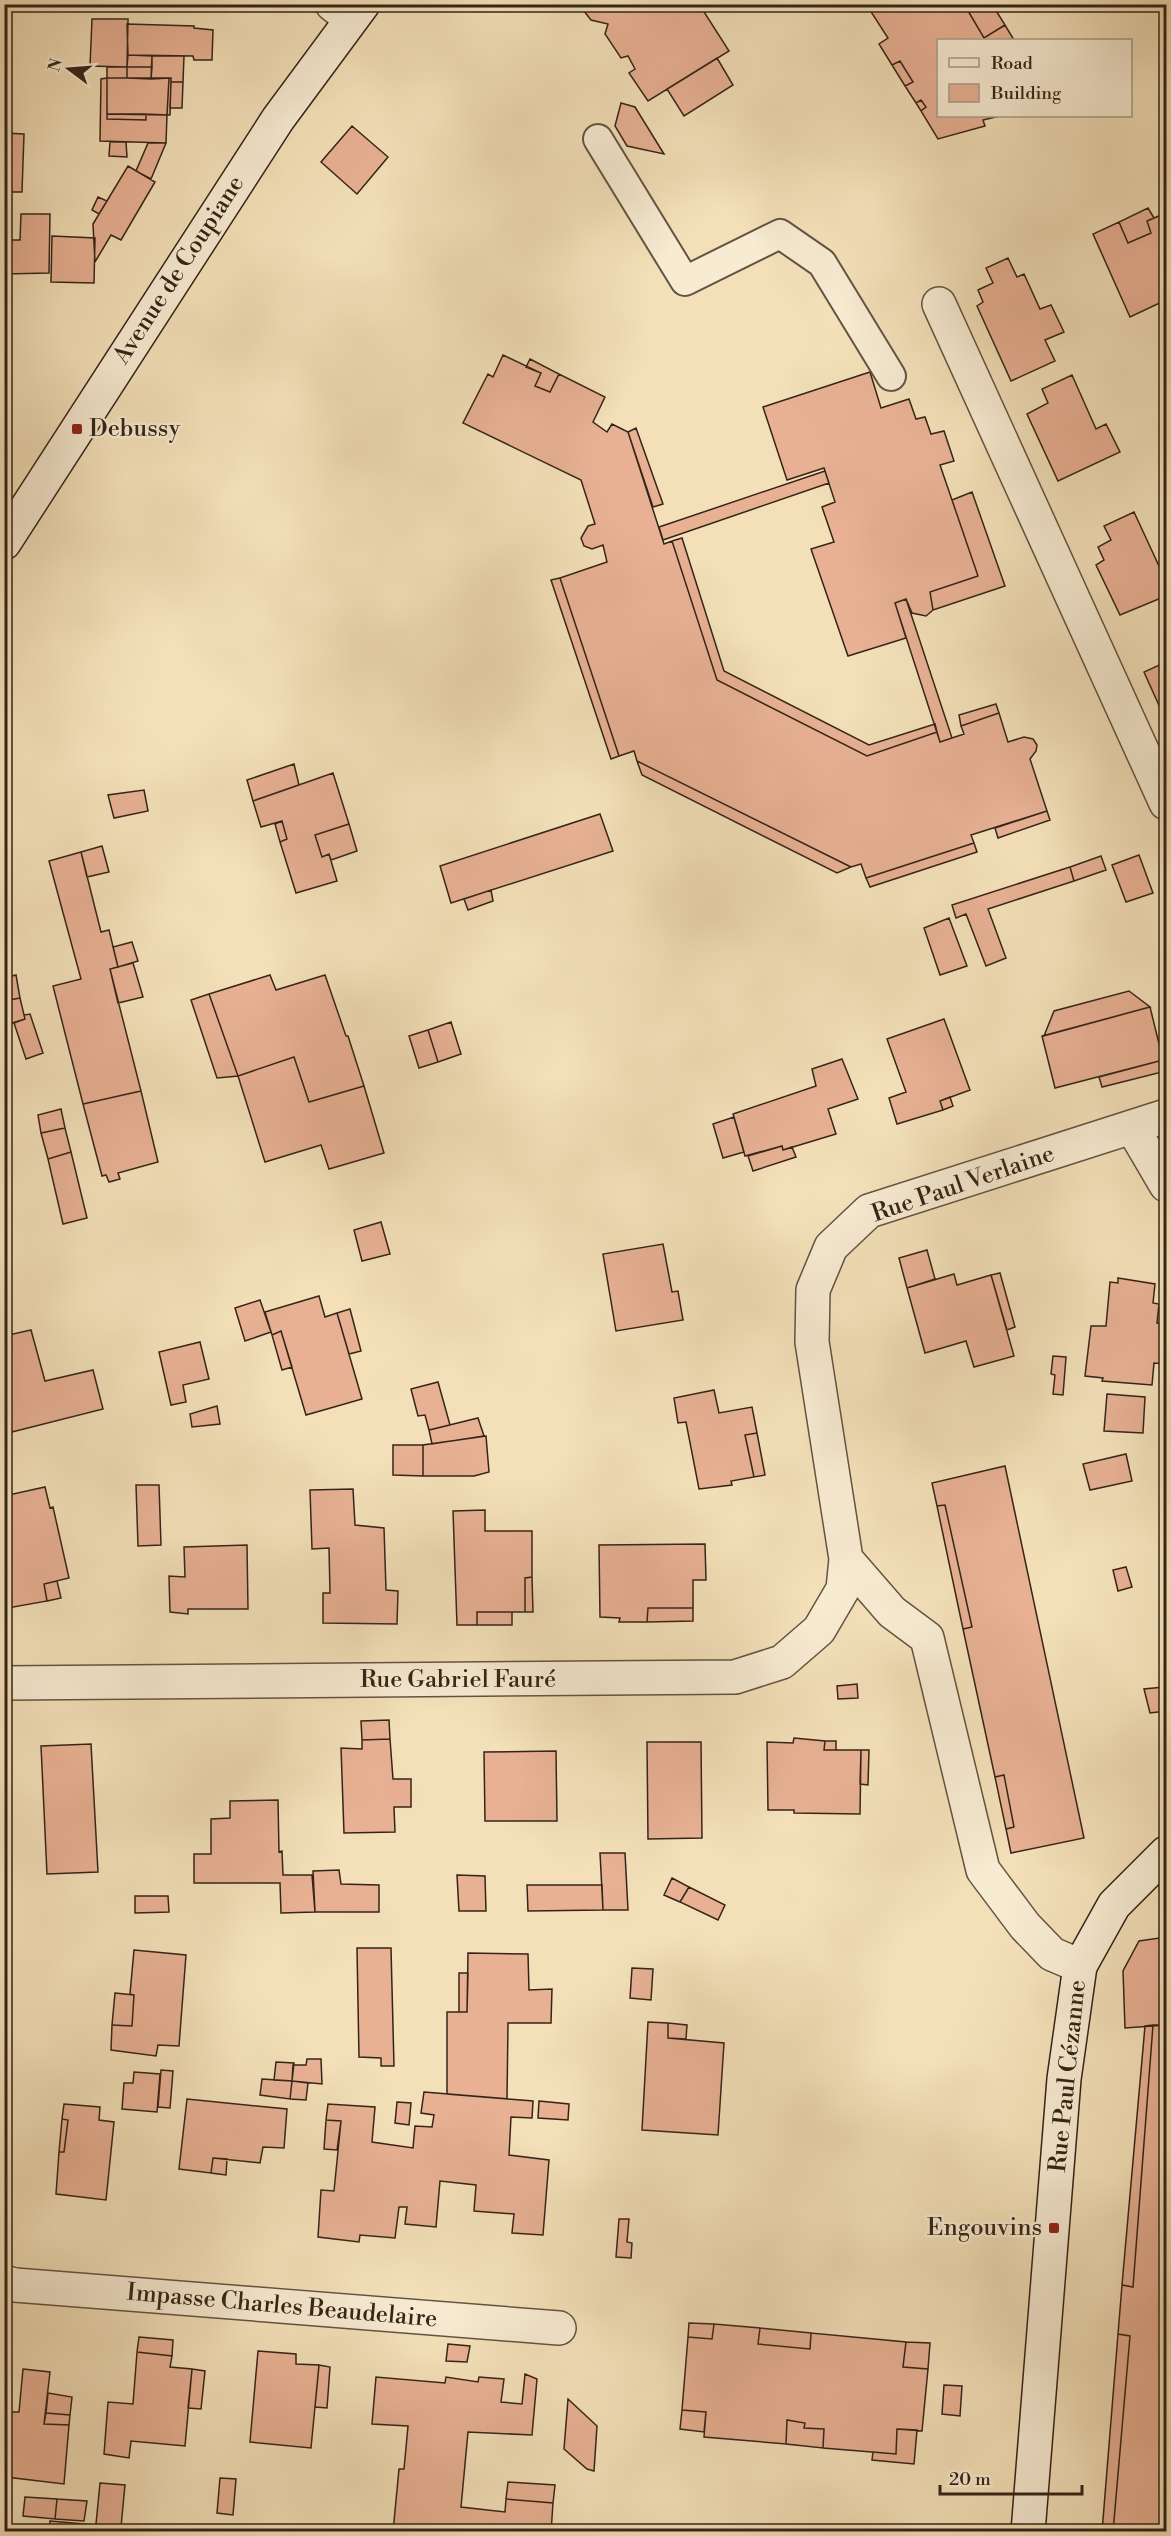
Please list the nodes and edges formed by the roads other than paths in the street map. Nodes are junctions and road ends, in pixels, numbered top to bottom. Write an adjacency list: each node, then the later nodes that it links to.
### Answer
1 (349, 9): 5 (street, Avenue de Coupiane)
2 (598, 140): 4 (lane)
3 (939, 304): 6 (street)
4 (891, 376)
5 (4, 543)
6 (1167, 803)
7 (1167, 1116): 8 (street, Rue Paul Verlaine)
8 (1132, 1127): 9 (street); 10 (street, Rue Paul Verlaine)
9 (1167, 1185)
10 (846, 1559): 11 (street, Rue Gabriel Fauré); 13 (street, Rue Paul Cézanne)
11 (4, 1683)
12 (1167, 1853): 13 (street)
13 (1080, 1966): 16 (street, Rue Paul Cézanne)
14 (4, 2282): 15 (street, Impasse Charles Beaudelaire)
15 (560, 2328)
16 (1028, 2532)

